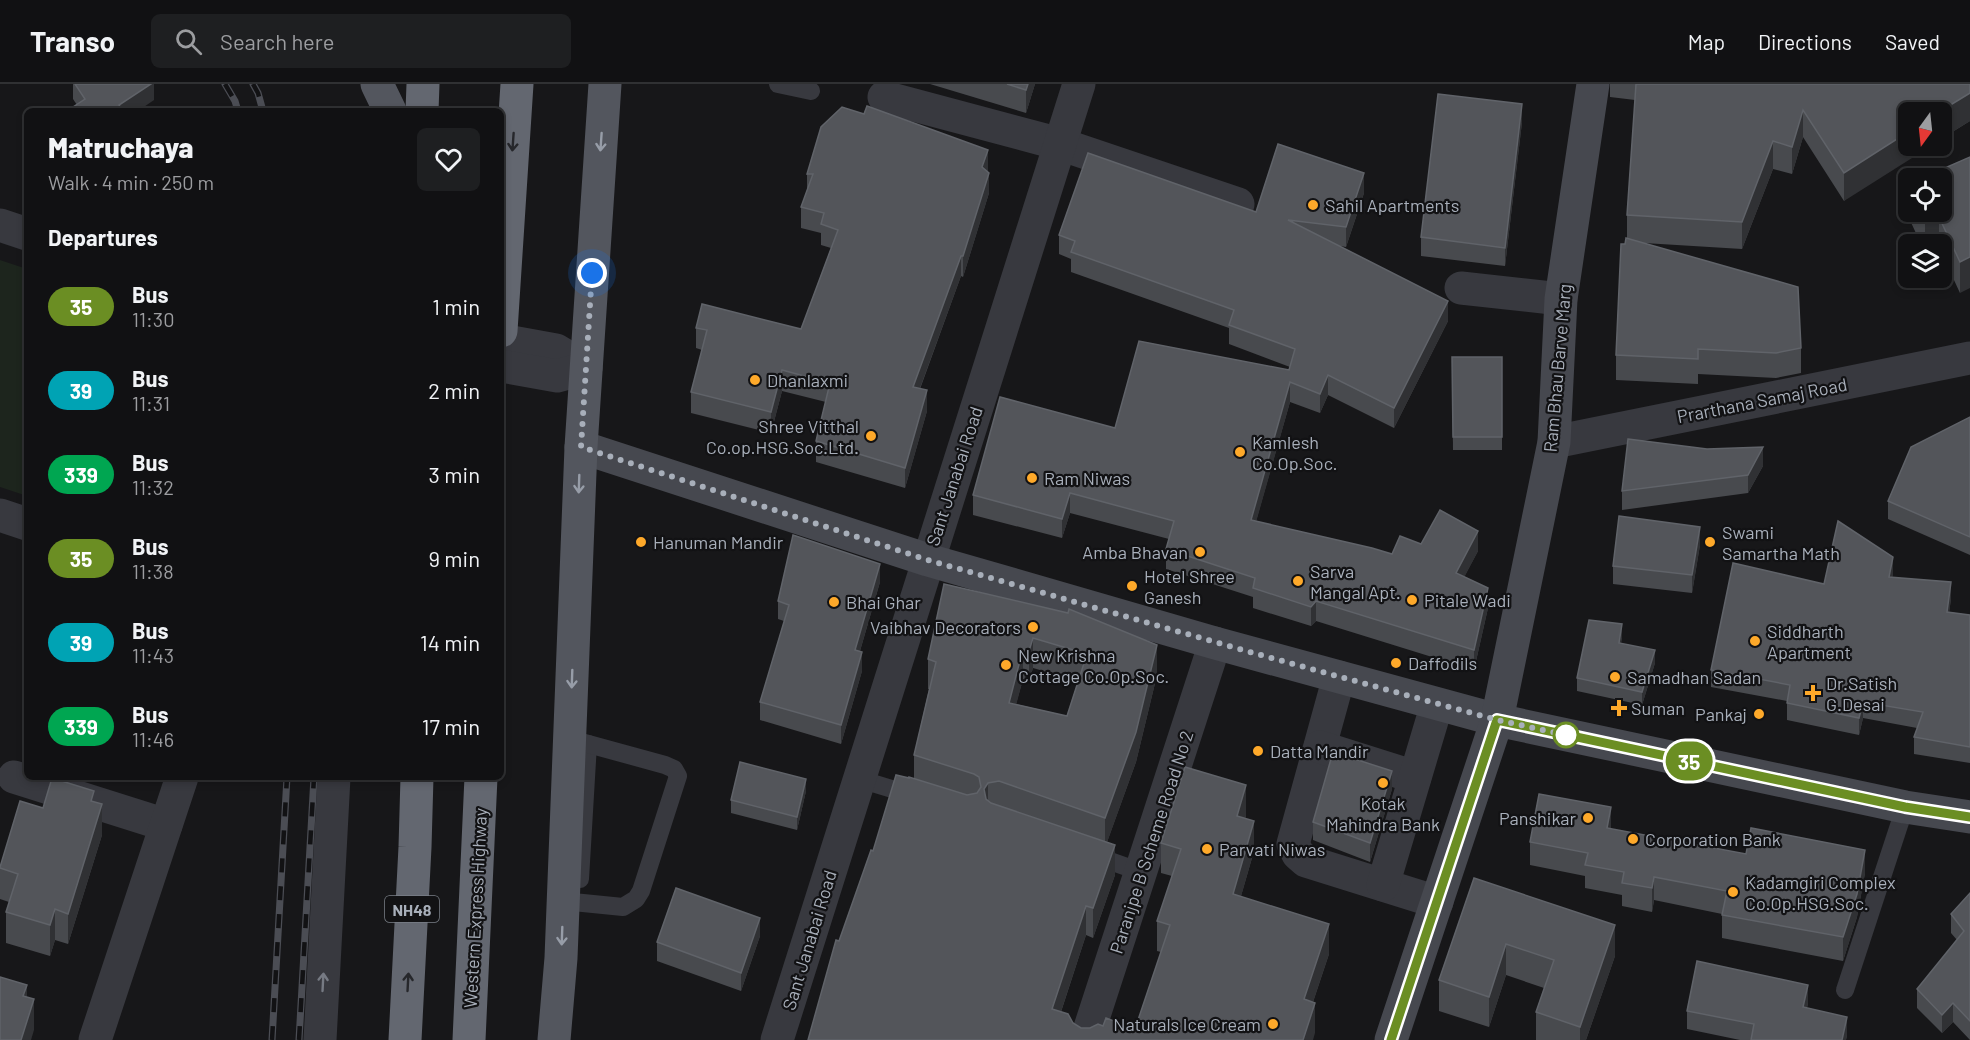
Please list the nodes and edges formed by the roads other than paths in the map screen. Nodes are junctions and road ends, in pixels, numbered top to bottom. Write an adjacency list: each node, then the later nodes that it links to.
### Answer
1 (377, 84): 10 (main road)
2 (423, 84): 11 (highway)
3 (517, 84): 16 (highway, one-way to 16)
4 (605, 84): 22 (main road, one-way to 22)
5 (778, 84): 8 (lane)
6 (1079, 84): 12 (street, Sant Janabai Road)
7 (1593, 84): 18 (street, Ram Bhau Barve Marg)
8 (812, 91)
9 (884, 97): 12 (street)
10 (389, 108)
11 (422, 108)
12 (1060, 144): 13 (street); 27 (street, Sant Janabai Road)
13 (1238, 204)
14 (0, 225): 15 (street)
15 (24, 233)
16 (504, 277)
17 (1461, 288): 18 (street)
18 (1561, 299): 23 (street, Ram Bhau Barve Marg)
19 (504, 341): 22 (street)
20 (1970, 358): 23 (street, Prarthana Samaj Road)
21 (504, 367): 22 (street)
22 (586, 368): 24 (main road)
23 (1554, 442): 31 (street, Ram Bhau Barve Marg)
24 (581, 447): 27 (street); 32 (main road, one-way to 32)
25 (0, 515): 26 (street)
26 (24, 523)
27 (928, 560): 28 (street); 36 (street, Sant Janabai Road)
28 (1215, 643): 29 (street); 46 (street, Paranjpe B Scheme Road No 2)
29 (1340, 677): 30 (street); 33 (street)
30 (1437, 704): 31 (street); 35 (street)
31 (1497, 720): 42 (street); 49 (street, Ram Bhau Barve Marg)
32 (579, 742): 48 (main road); 48 (lane)
33 (1320, 747): 35 (street); 47 (street)
34 (14, 777): 44 (street)
35 (1416, 777): 47 (street)
36 (859, 779): 41 (lane); 56 (street, Sant Janabai Road)
37 (181, 780): 44 (street)
38 (334, 780): 52 (street, one-way to 38)
39 (417, 780): 53 (highway, NH48, one-way to 39)
40 (481, 780): 54 (highway, Western Express Highway)
41 (927, 800)
42 (1905, 807): 43 (street); 50 (lane)
43 (1970, 817)
44 (166, 825): 51 (street)
45 (1080, 851): 46 (lane)
46 (1141, 872): 57 (street, Paranjpe B Scheme Road No 2)
47 (1383, 885): 49 (street)
48 (571, 902): 55 (main road, one-way to 55)
49 (1437, 902): 58 (street, Ram Bhau Barve Marg)
50 (1845, 990)
51 (103, 1032)
52 (320, 1040)
53 (405, 1040)
54 (469, 1040)
55 (554, 1040)
56 (777, 1040)
57 (1086, 1040)
58 (1391, 1040)

